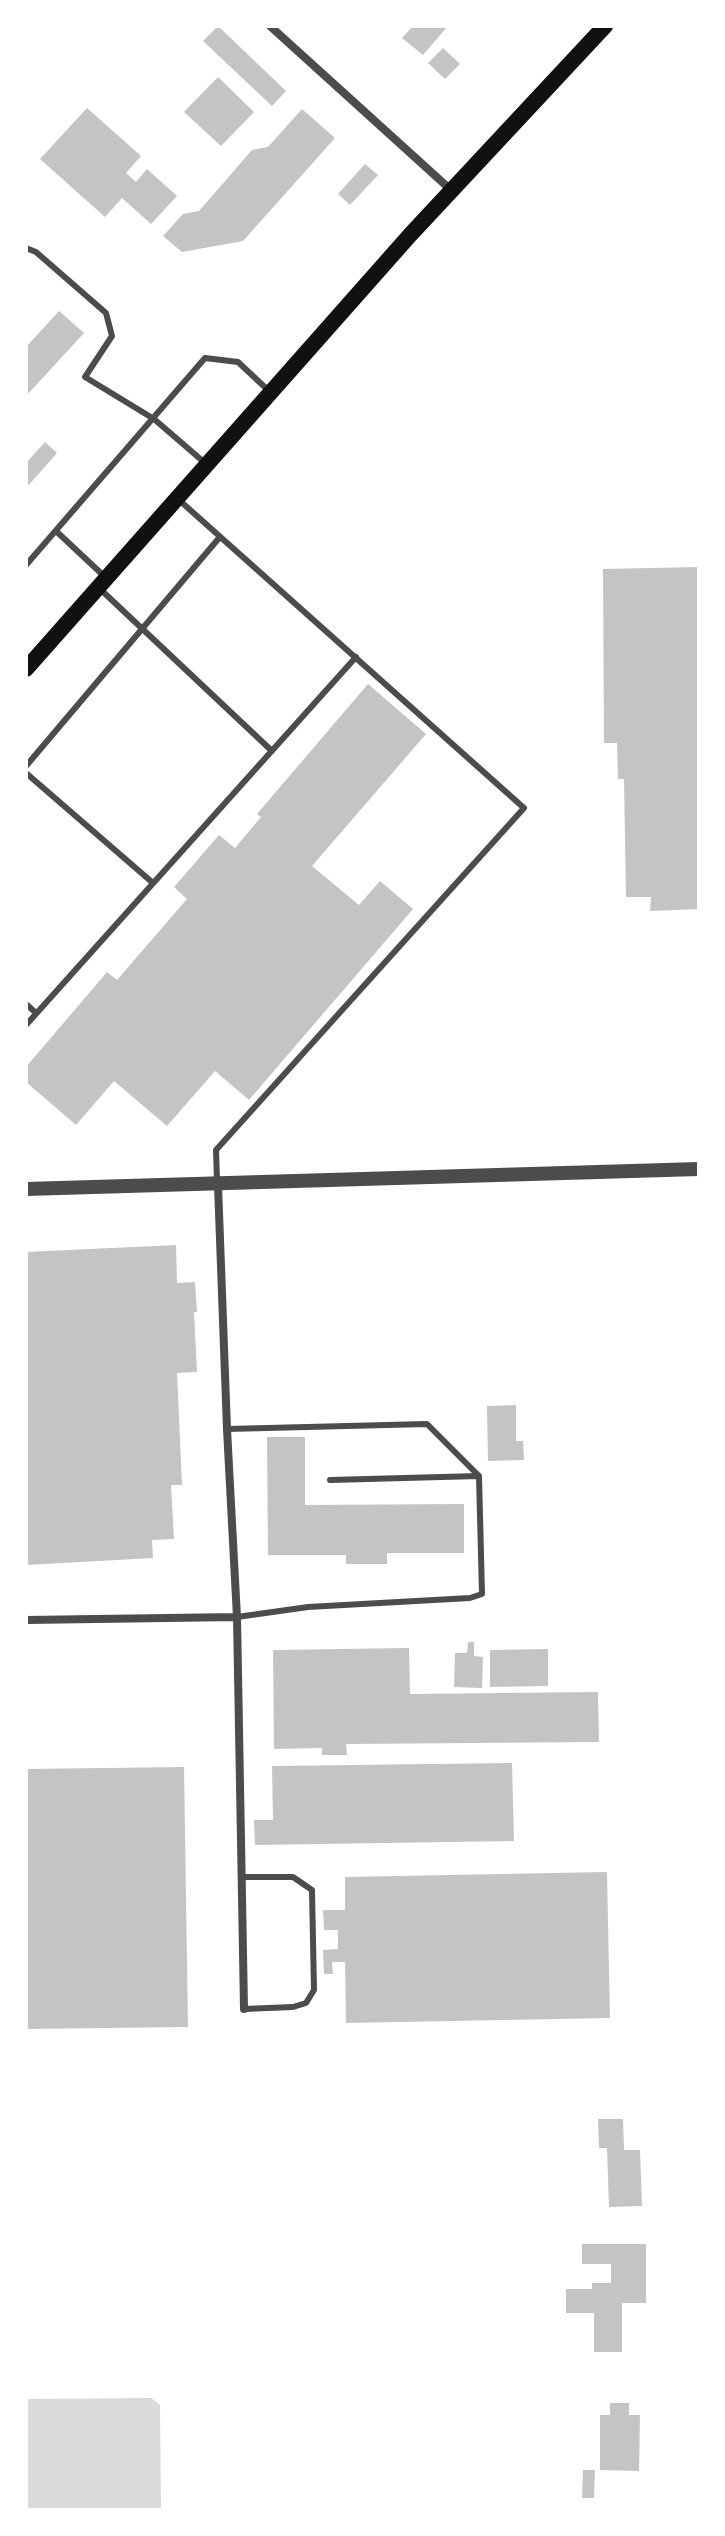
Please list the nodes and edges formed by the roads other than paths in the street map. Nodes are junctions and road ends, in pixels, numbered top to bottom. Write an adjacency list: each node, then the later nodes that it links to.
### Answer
1 (270, 26): 3 (street)
2 (605, 26): 3 (main road)
3 (451, 190): 5 (main road)
4 (26, 248): 6 (lane)
5 (272, 393): 6 (lane); 7 (main road)
6 (154, 419): 7 (lane); 9 (lane)
7 (208, 466): 8 (main road)
8 (178, 499): 10 (lane); 12 (main road)
9 (56, 531): 11 (lane); 12 (lane)
10 (219, 538): 13 (lane); 14 (lane)
11 (26, 565)
12 (103, 583): 13 (lane); 15 (main road)
13 (142, 629): 16 (lane); 17 (lane)
14 (356, 657): 16 (lane); 24 (lane)
15 (26, 669)
16 (272, 751): 19 (lane)
17 (26, 766)
18 (26, 773): 19 (lane)
19 (153, 883): 21 (lane)
20 (26, 1004): 21 (lane)
21 (36, 1013): 22 (lane)
22 (26, 1025)
23 (699, 1169): 24 (street)
24 (218, 1185): 25 (street); 26 (street)
25 (26, 1189)
26 (227, 1429): 27 (lane); 29 (street)
27 (479, 1476): 28 (lane); 29 (lane)
28 (330, 1480)
29 (237, 1617): 30 (street); 31 (street)
30 (26, 1620)
31 (241, 1877): 32 (street); 32 (lane)
32 (244, 2009)

